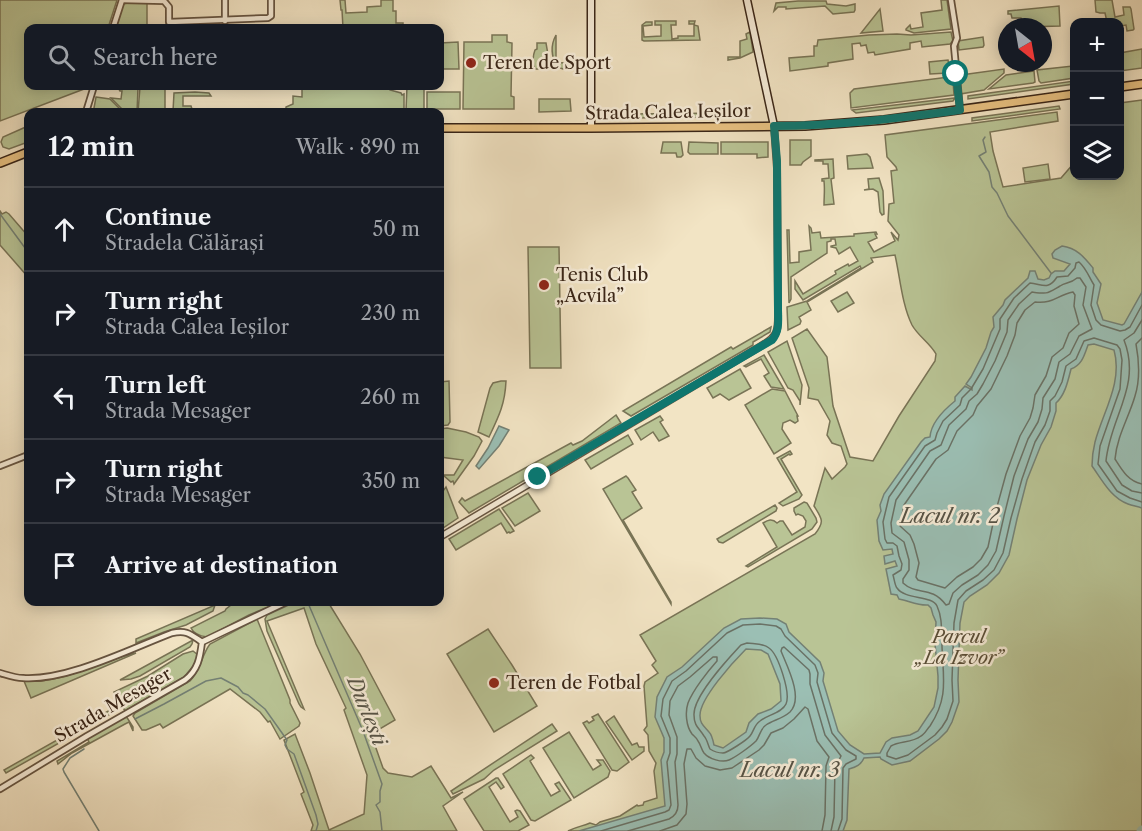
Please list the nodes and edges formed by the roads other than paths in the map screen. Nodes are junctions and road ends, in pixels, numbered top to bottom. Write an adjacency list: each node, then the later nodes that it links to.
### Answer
1 (122, 0): 7 (street); 8 (street)
2 (225, 0): 7 (street)
3 (271, 0): 7 (street)
4 (591, 0): 17 (main road)
5 (747, 0): 15 (main road)
6 (951, 0): 14 (street)
7 (225, 21)
8 (114, 24)
9 (1142, 84): 10 (main road)
10 (1124, 86)
11 (93, 90): 13 (street)
12 (1070, 95): 14 (main road, Strada Calea Ieșilor)
13 (87, 108)
14 (960, 110): 15 (main road, Strada Calea Ieșilor)
15 (774, 126): 17 (main road, Strada Calea Ieșilor); 22 (street)
16 (444, 128): 17 (main road, Strada Calea Ieșilor)
17 (591, 128)
18 (24, 154): 19 (main road)
19 (0, 163)
20 (24, 457): 21 (street)
21 (0, 466)
22 (444, 535)
23 (278, 606): 24 (street)
24 (202, 642): 25 (street); 26 (street, Strada Mesager)
25 (0, 674)
26 (0, 789)

